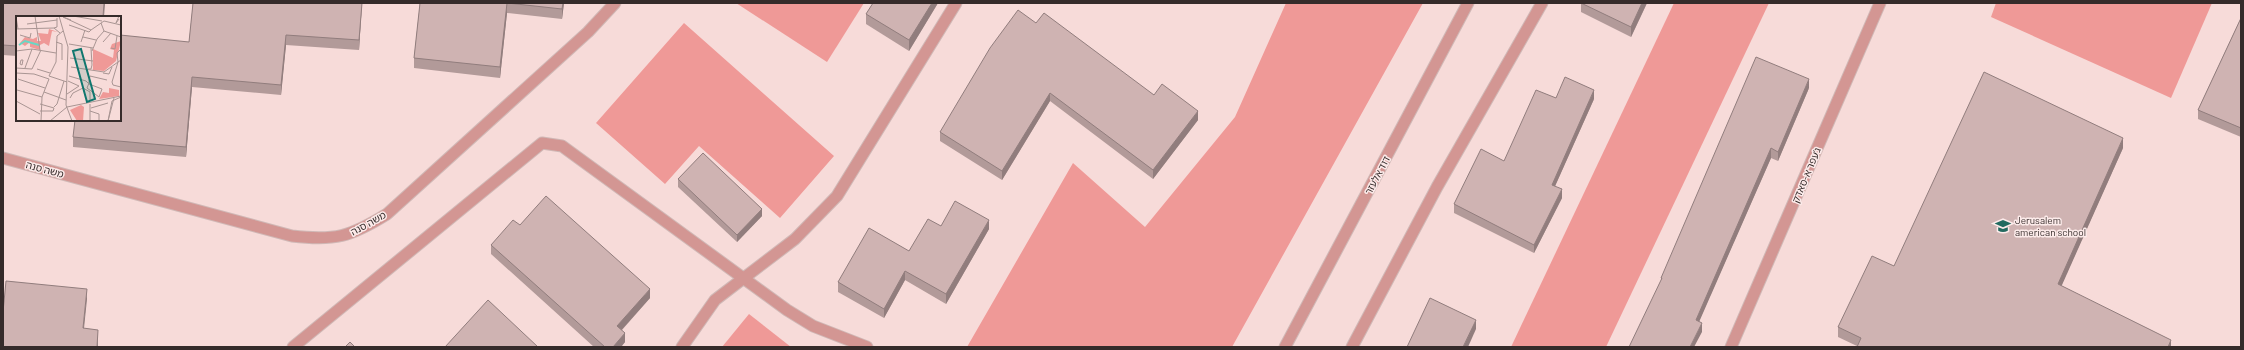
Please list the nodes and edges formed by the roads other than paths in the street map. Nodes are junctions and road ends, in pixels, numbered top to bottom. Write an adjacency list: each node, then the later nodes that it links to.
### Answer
1 (615, 3): 6 (street, משה סנה)
2 (956, 3): 7 (street)
3 (1468, 3): 11 (street, דוד אלעזר)
4 (1542, 3): 12 (street)
5 (1880, 3): 13 (street, ג'עפר א-סאדק)
6 (3, 158)
7 (745, 278): 8 (street); 9 (street); 10 (street)
8 (293, 347)
9 (682, 347)
10 (867, 347)
11 (1285, 347)
12 (1352, 347)
13 (1731, 347)

